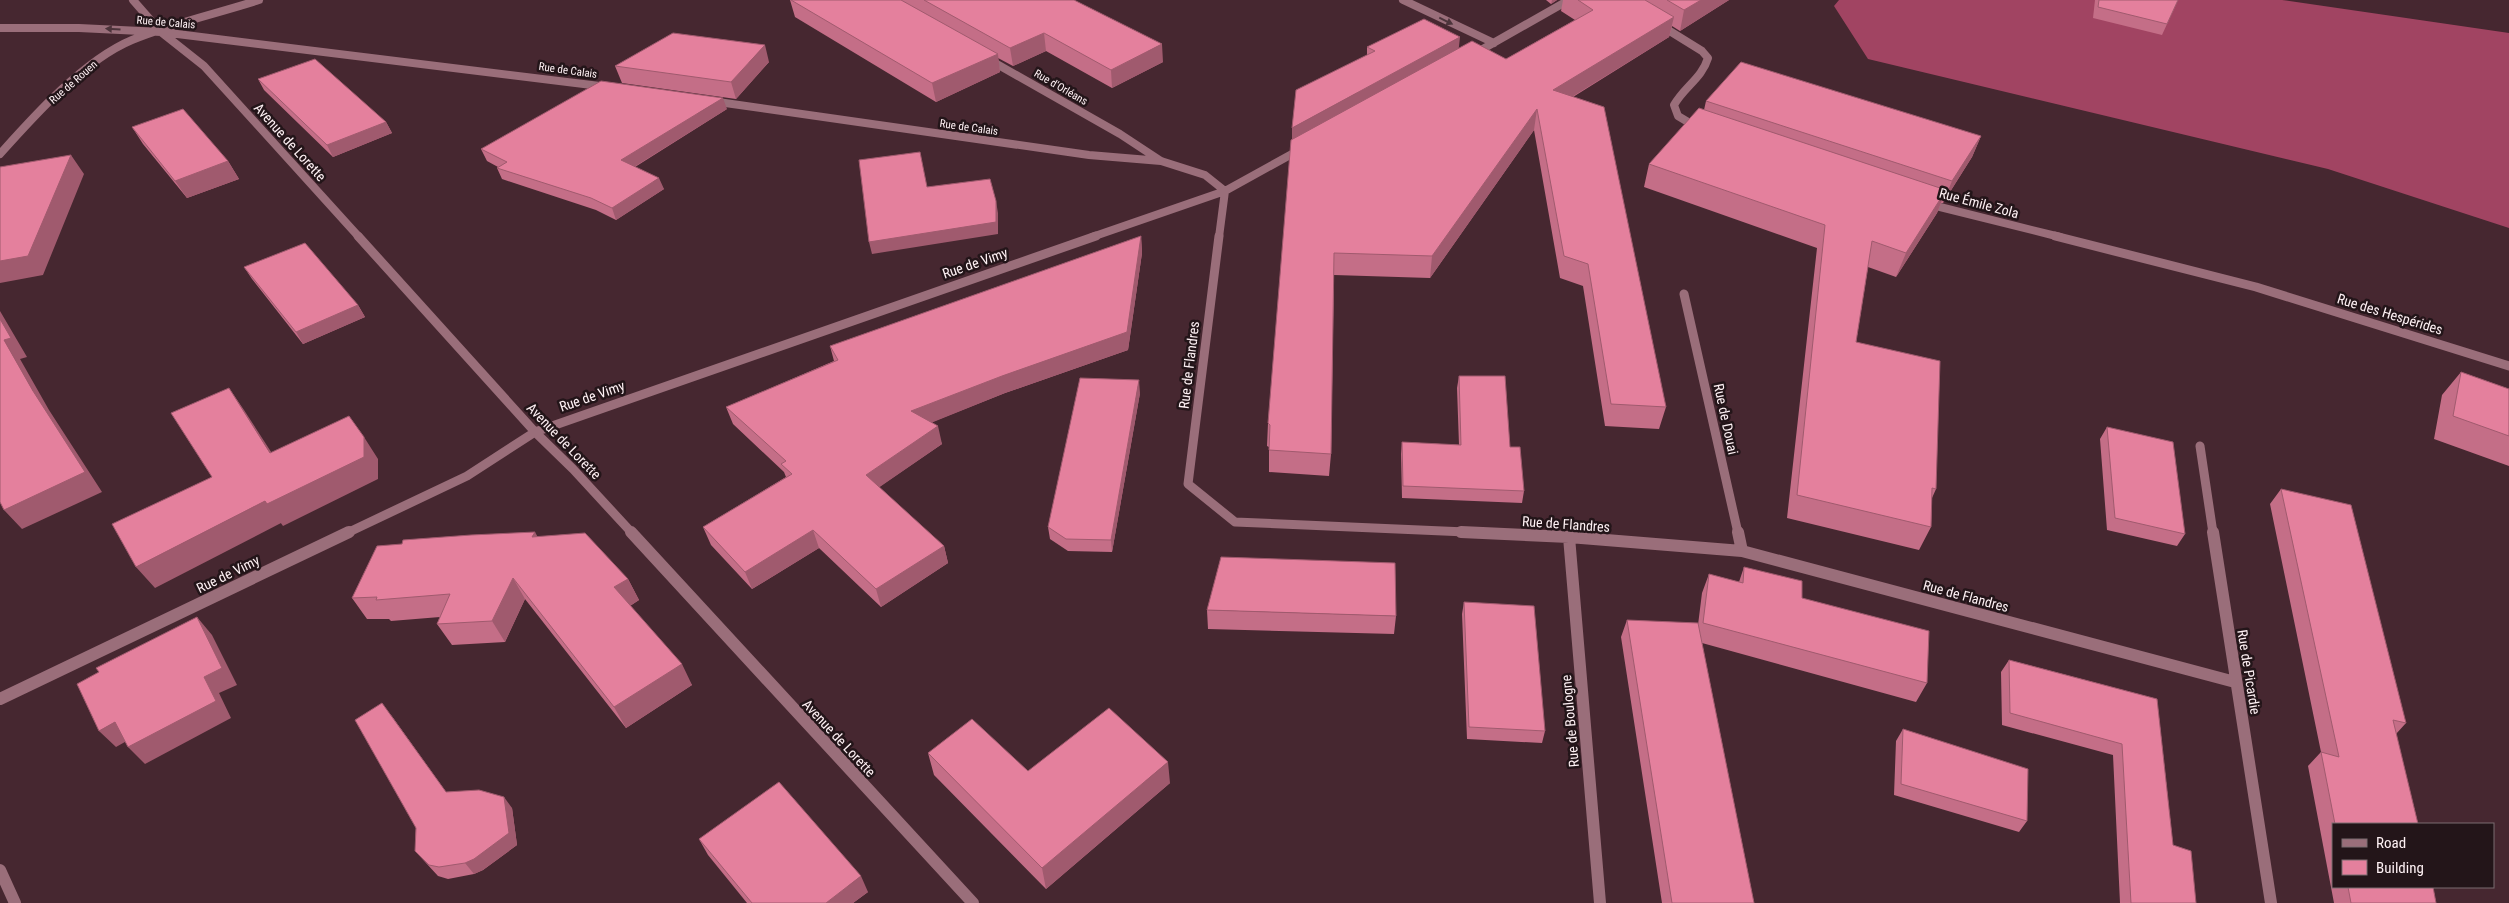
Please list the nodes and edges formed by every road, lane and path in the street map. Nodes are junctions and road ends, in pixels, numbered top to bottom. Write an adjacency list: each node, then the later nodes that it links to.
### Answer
1 (133, 0): 7 (street, Avenue de Lorette)
2 (259, 0): 7 (street, Rue de Rouen)
3 (1402, 0): 8 (street, one-way to 8)
4 (1569, 0): 8 (street)
5 (1651, 19): 13 (street)
6 (0, 28): 7 (street, Rue de Calais, one-way to 6)
7 (161, 32): 11 (street, Rue de Calais); 15 (street, Rue de Rouen); 22 (street, Avenue de Lorette)
8 (1494, 43): 10 (street)
9 (984, 56): 16 (street, Rue d'Orléans)
10 (1467, 58)
11 (621, 89)
12 (699, 100): 16 (street, Rue de Calais)
13 (1702, 130)
14 (1310, 144): 17 (street, Rue de Vimy)
15 (0, 154)
16 (1161, 161): 17 (street, Rue d'Orléans)
17 (1225, 191): 22 (street, Rue de Vimy); 24 (street, Rue de Flandres)
18 (1915, 200): 19 (street, Rue Émile Zola)
19 (2264, 289): 21 (street, Rue des Hespérides)
20 (1684, 294): 25 (street, Rue de Douai)
21 (2509, 366)
22 (535, 432): 27 (street, Rue de Vimy); 30 (street, Avenue de Lorette)
23 (2200, 446): 26 (street, Rue de Picardie)
24 (1569, 537): 25 (street, Rue de Flandres); 31 (street, Rue de Boulogne)
25 (1742, 551): 26 (street, Rue de Flandres)
26 (2235, 682): 32 (street, Rue de Picardie)
27 (0, 700)
28 (0, 870): 29 (street)
29 (15, 903)
30 (972, 903)
31 (1600, 903)
32 (2272, 903)

